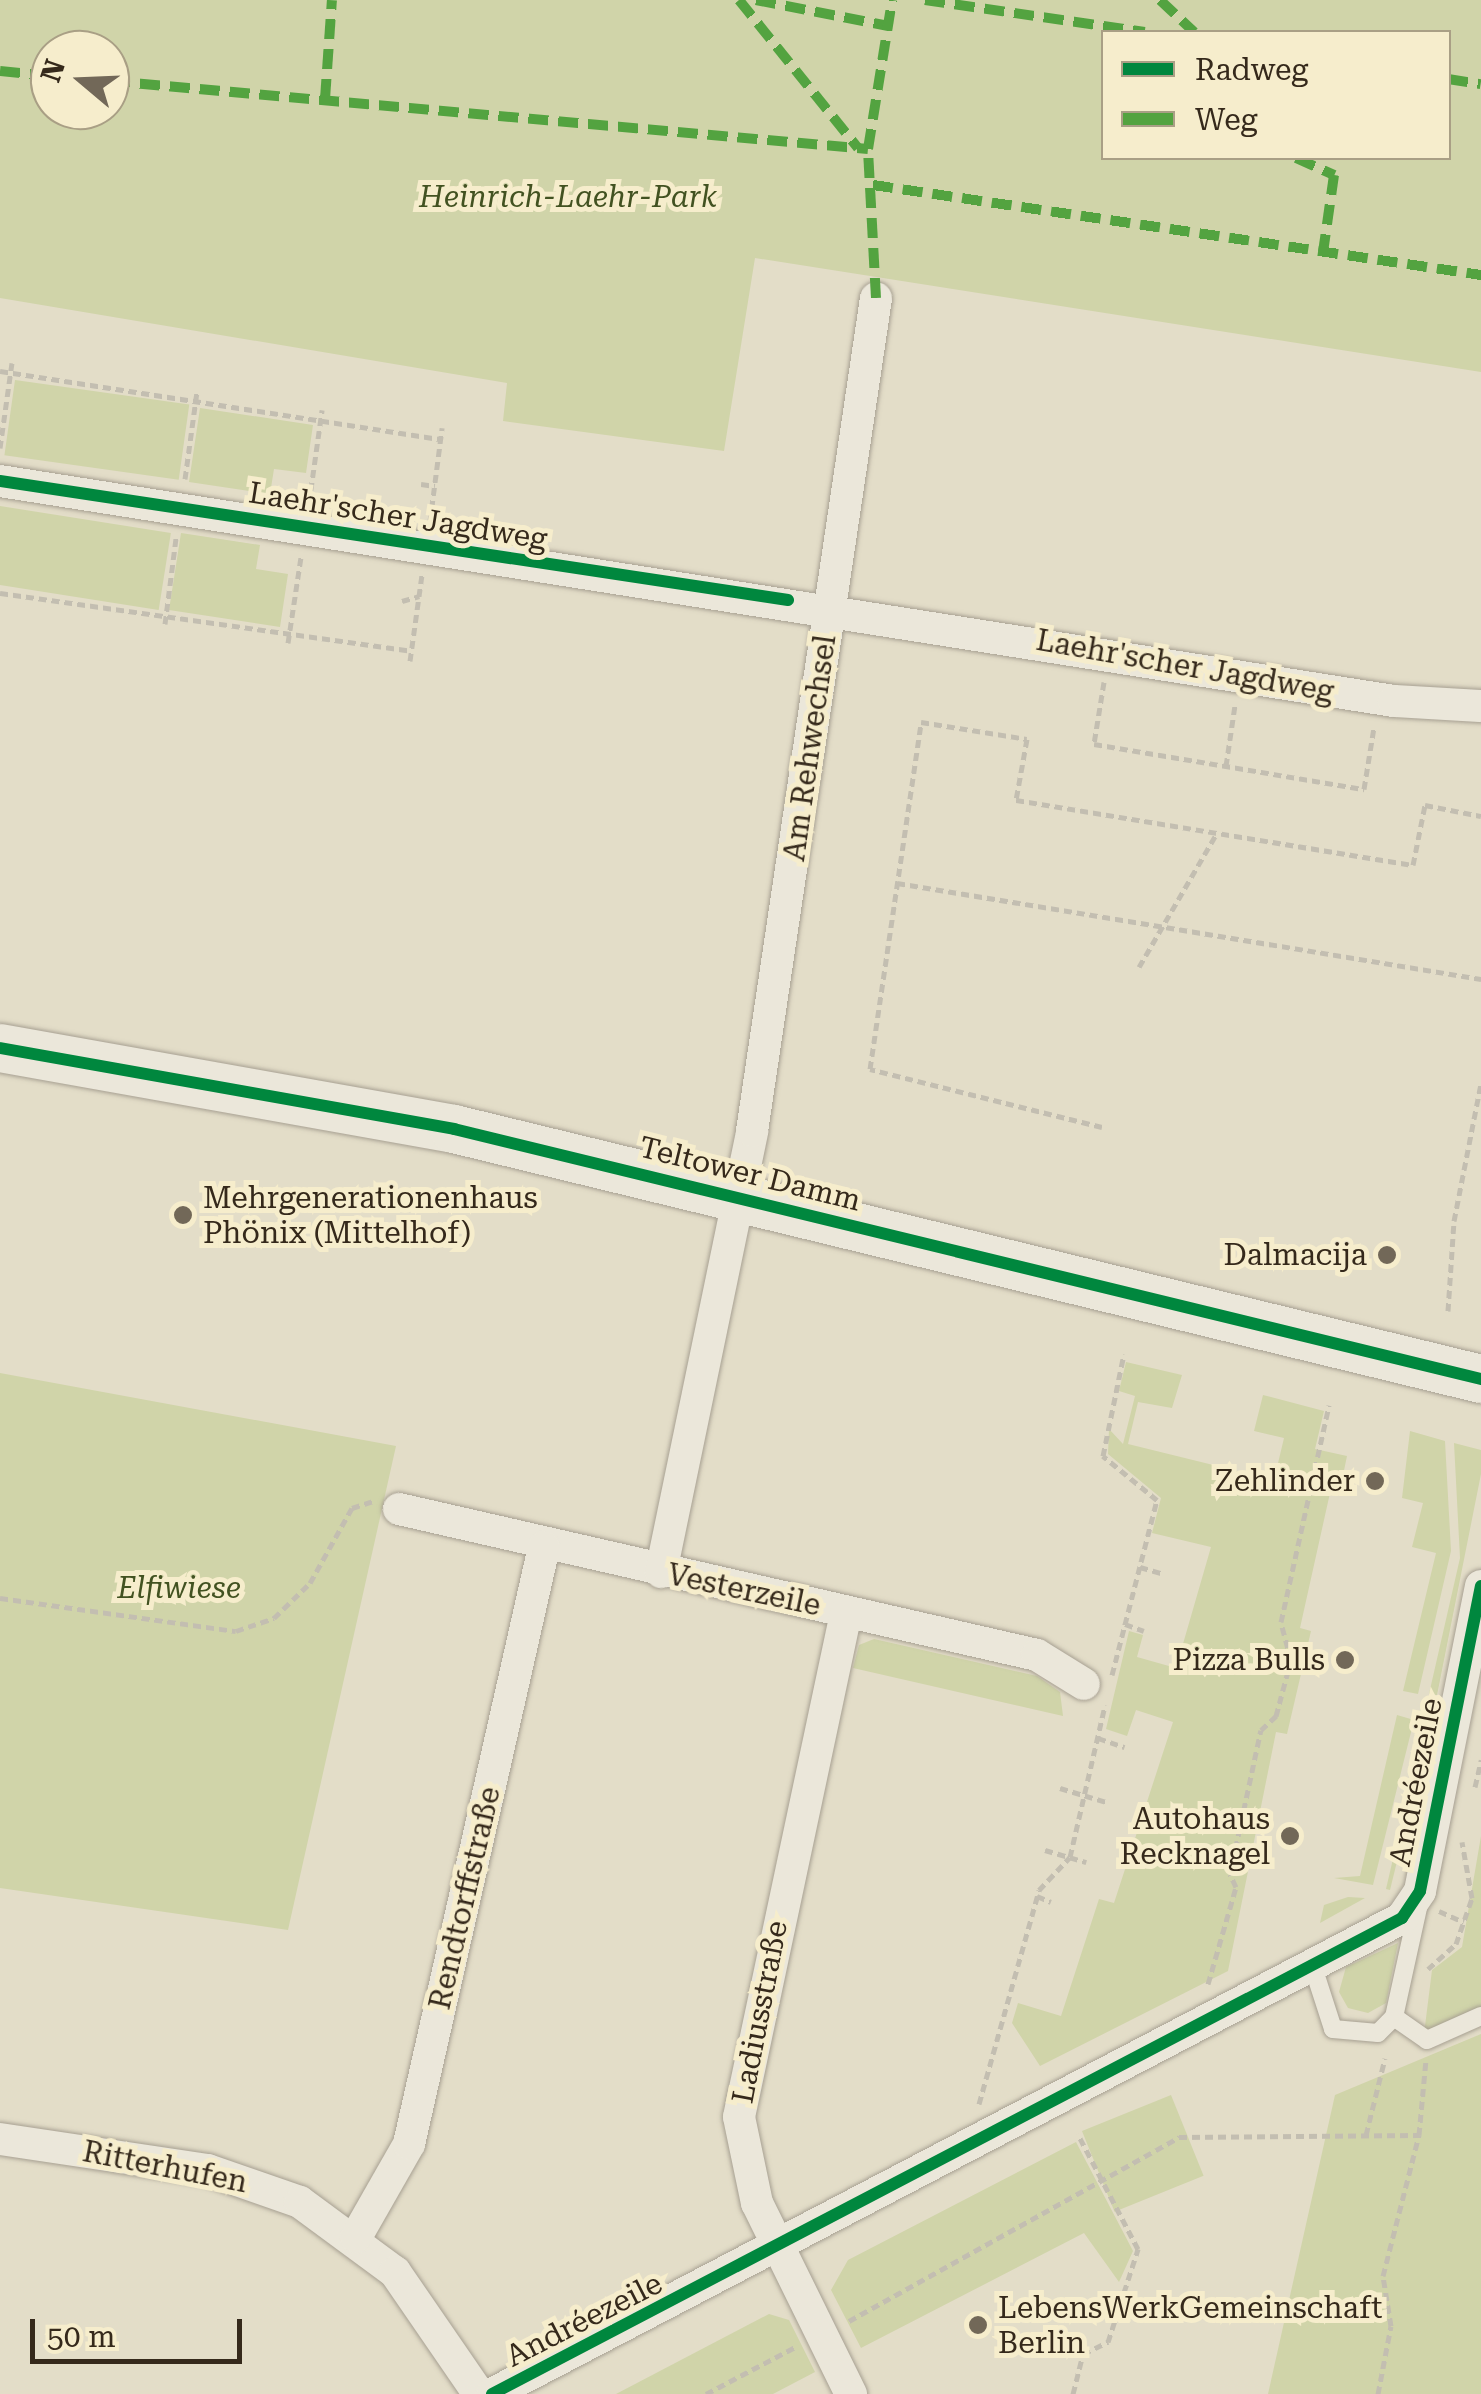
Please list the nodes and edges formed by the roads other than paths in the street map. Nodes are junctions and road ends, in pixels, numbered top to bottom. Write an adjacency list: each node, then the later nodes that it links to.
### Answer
1 (876, 298): 3 (street, Am Rehwechsel)
2 (0, 481): 3 (street, Laehr'scher Jagdweg)
3 (831, 607): 4 (street, Laehr'scher Jagdweg); 6 (street, Am Rehwechsel)
4 (1481, 706)
5 (0, 1048): 6 (main road, Teltower Damm)
6 (740, 1198): 7 (main road, Teltower Damm); 10 (street)
7 (1481, 1379)
8 (393, 1504): 9 (street, Vesterzeile)
9 (544, 1547): 10 (street, Vesterzeile); 19 (street, Rendtorffstraße)
10 (661, 1572): 12 (street, Vesterzeile)
11 (1481, 1586): 14 (street, Andréezeile)
12 (846, 1613): 13 (street, Vesterzeile); 20 (street, Ladiusstraße)
13 (1084, 1684)
14 (1420, 1891): 15 (street, Andréezeile); 17 (lane)
15 (1314, 1970): 17 (lane); 20 (street, Andréezeile)
16 (1481, 2016): 17 (lane)
17 (1394, 2017)
18 (0, 2139): 19 (street, Ritterhufen)
19 (356, 2237): 21 (street, Ritterhufen)
20 (782, 2248): 22 (street, Andréezeile); 23 (street, Ladiusstraße)
21 (479, 2394)
22 (492, 2394)
23 (851, 2394)

